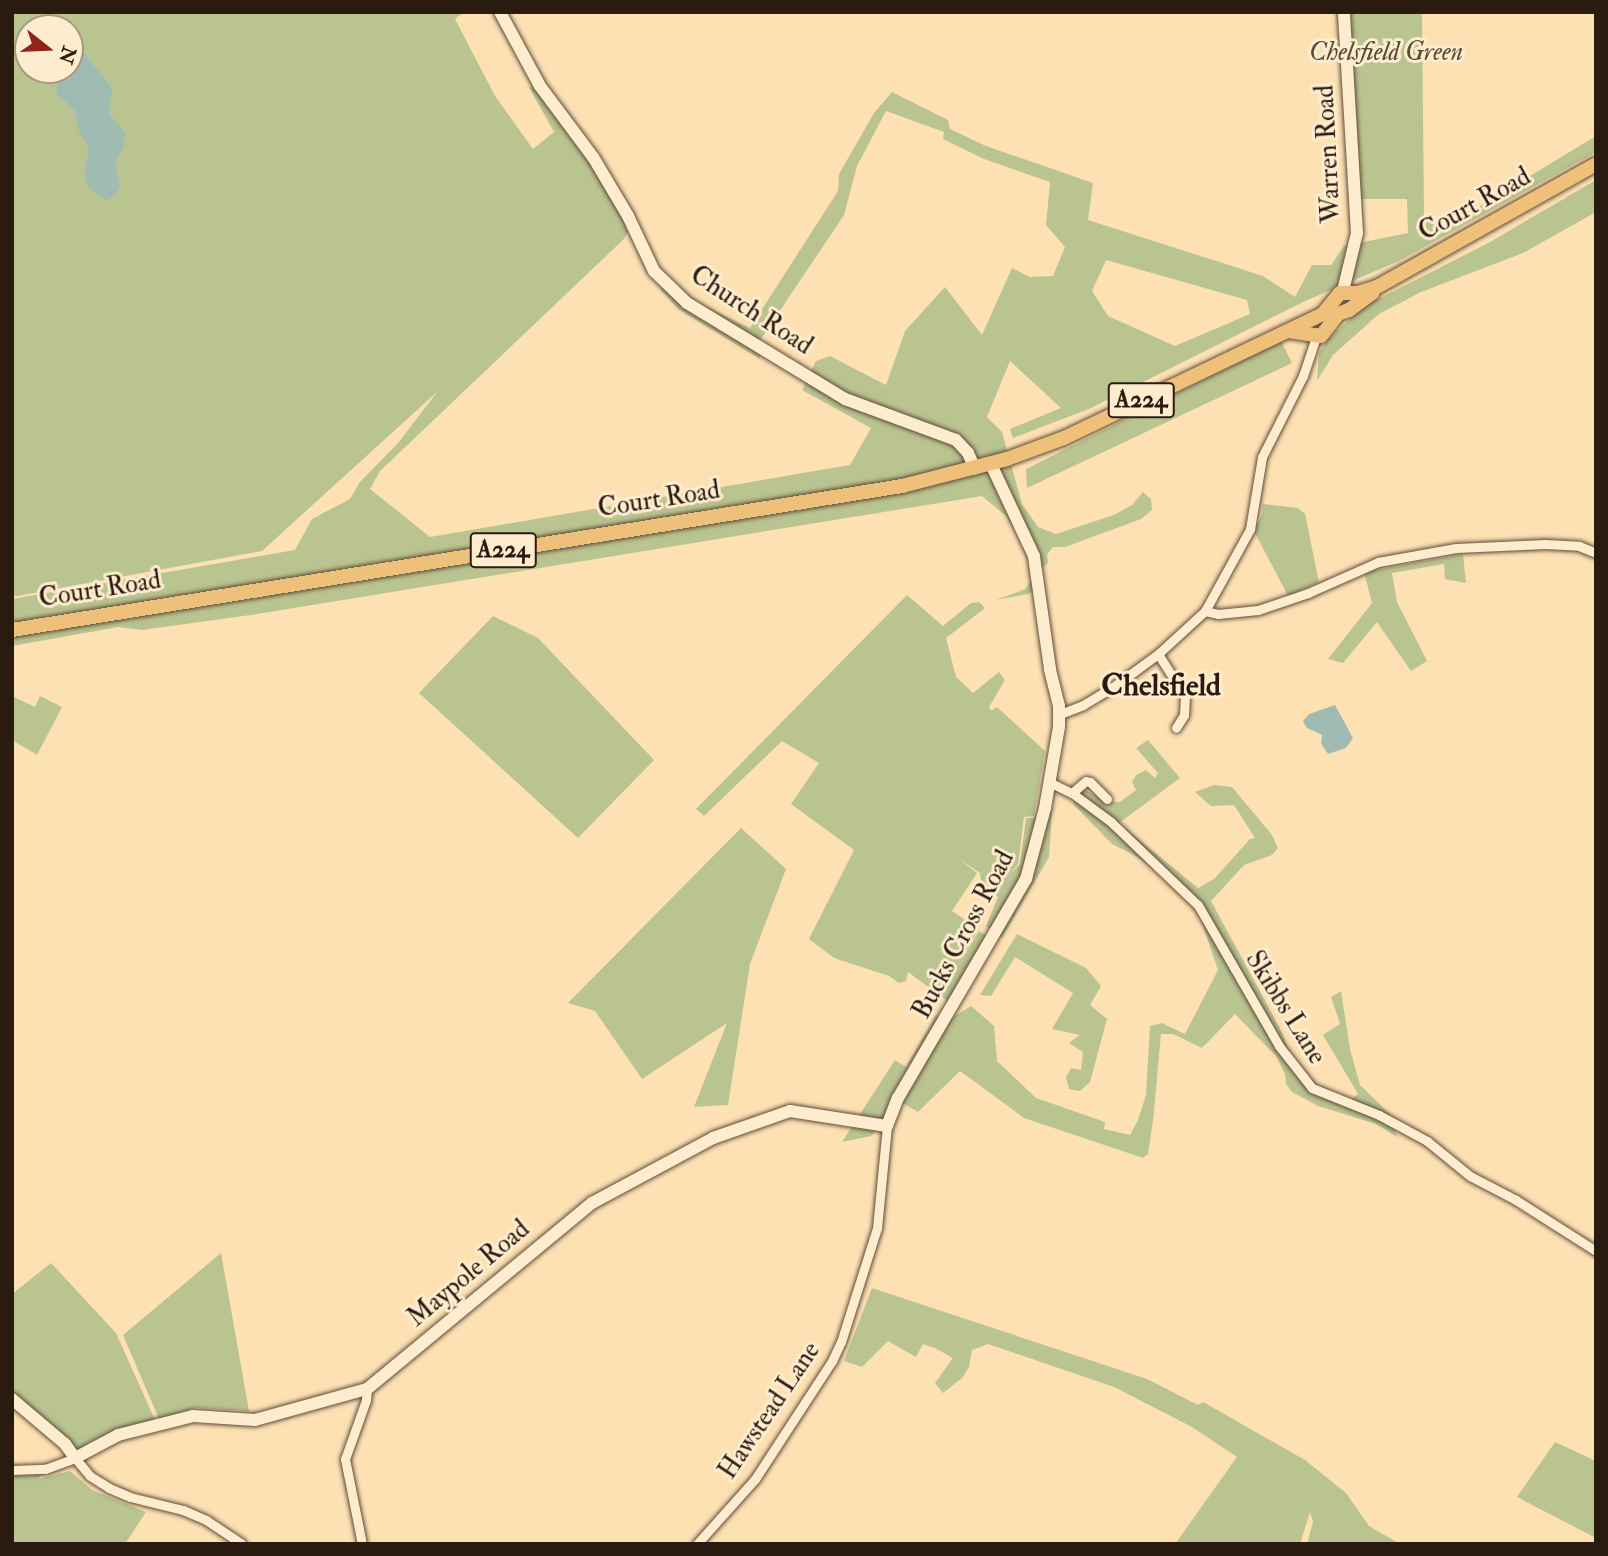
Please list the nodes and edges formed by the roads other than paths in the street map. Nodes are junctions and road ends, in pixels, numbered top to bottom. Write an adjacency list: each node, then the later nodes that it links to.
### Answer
1 (500, 12): 9 (street, Church Road)
2 (1344, 12): 4 (street, Warren Road)
3 (1596, 164): 4 (main road, Court Road / A224)
4 (1345, 300): 5 (main road, Court Road / A224); 7 (main road, Court Road / A224)
5 (1313, 318): 6 (main road, Court Road / A224); 7 (main road)
6 (1288, 331): 7 (main road); 8 (main road, Court Road / A224)
7 (1318, 334): 11 (street)
8 (991, 464): 9 (main road, Court Road / A224); 14 (street)
9 (975, 469): 12 (main road, Court Road / A224)
10 (1596, 553): 11 (street)
11 (1205, 611): 13 (street)
12 (12, 630)
13 (1157, 654): 14 (street); 15 (street)
14 (1060, 714): 16 (street, Bucks Cross Road)
15 (1176, 728)
16 (1049, 782): 17 (street, Skibbs Lane); 19 (street, Bucks Cross Road)
17 (1072, 793): 18 (street); 20 (street, Skibbs Lane)
18 (1107, 799)
19 (887, 1126): 21 (street, Maypole Road); 28 (street, Hawstead Lane)
20 (1596, 1251)
21 (367, 1389): 23 (street, Maypole Road); 27 (street)
22 (12, 1399): 23 (street)
23 (75, 1458): 24 (street); 25 (street)
24 (12, 1470)
25 (226, 1539): 26 (street)
26 (242, 1544)
27 (362, 1544)
28 (697, 1544)

